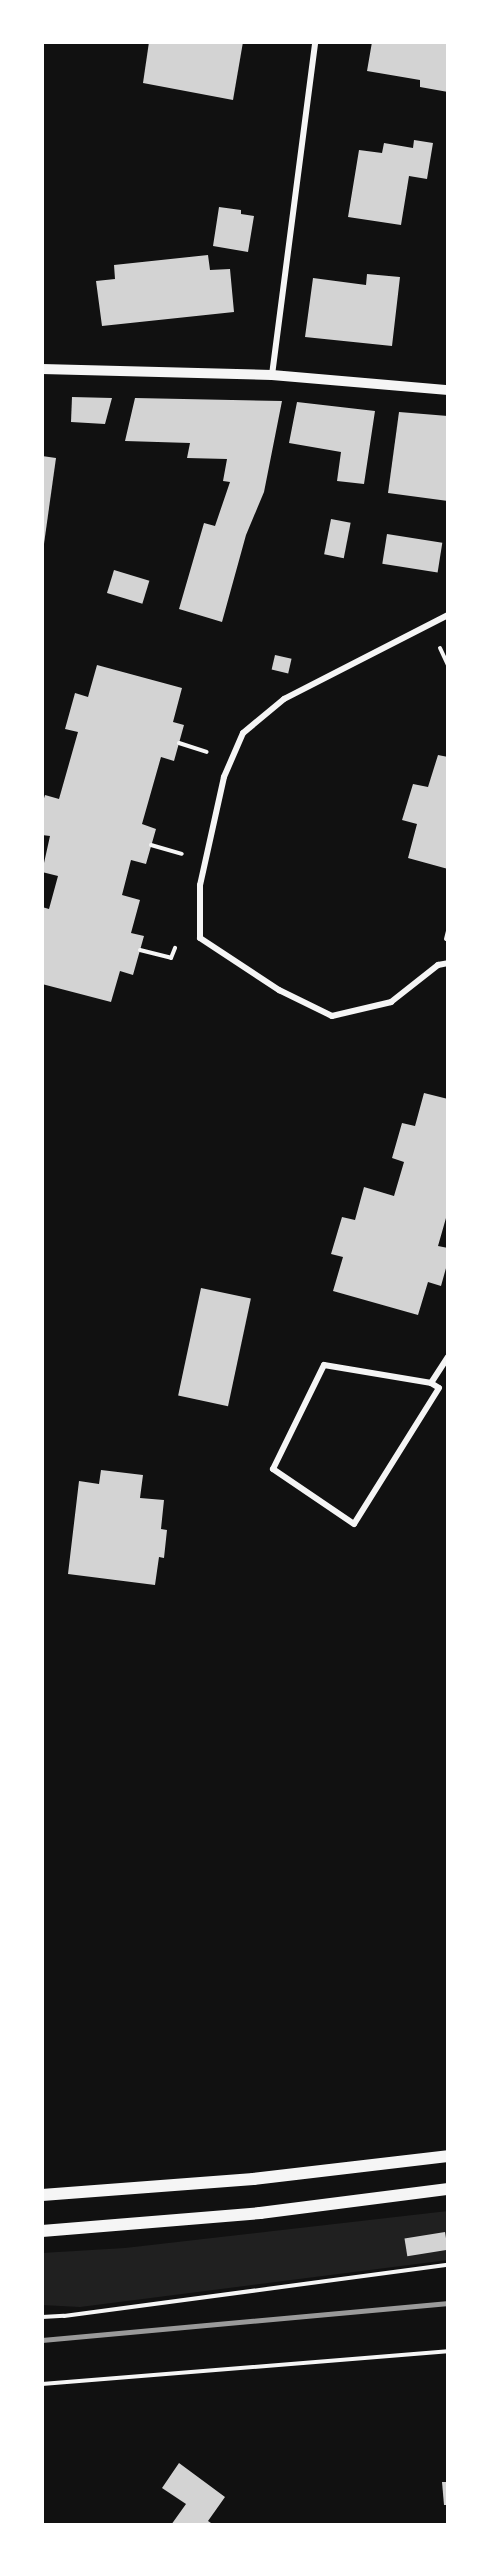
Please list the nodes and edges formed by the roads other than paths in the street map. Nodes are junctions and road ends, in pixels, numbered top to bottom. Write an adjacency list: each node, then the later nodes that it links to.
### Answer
1 (315, 42): 3 (street)
2 (42, 369): 3 (street)
3 (272, 375): 4 (street)
4 (448, 390)
5 (448, 615): 6 (street)
6 (448, 963)
7 (448, 1357): 8 (street)
8 (431, 1383): 8 (street)
9 (448, 2156): 11 (main road)
10 (448, 2189): 12 (main road)
11 (42, 2195)
12 (42, 2231)

